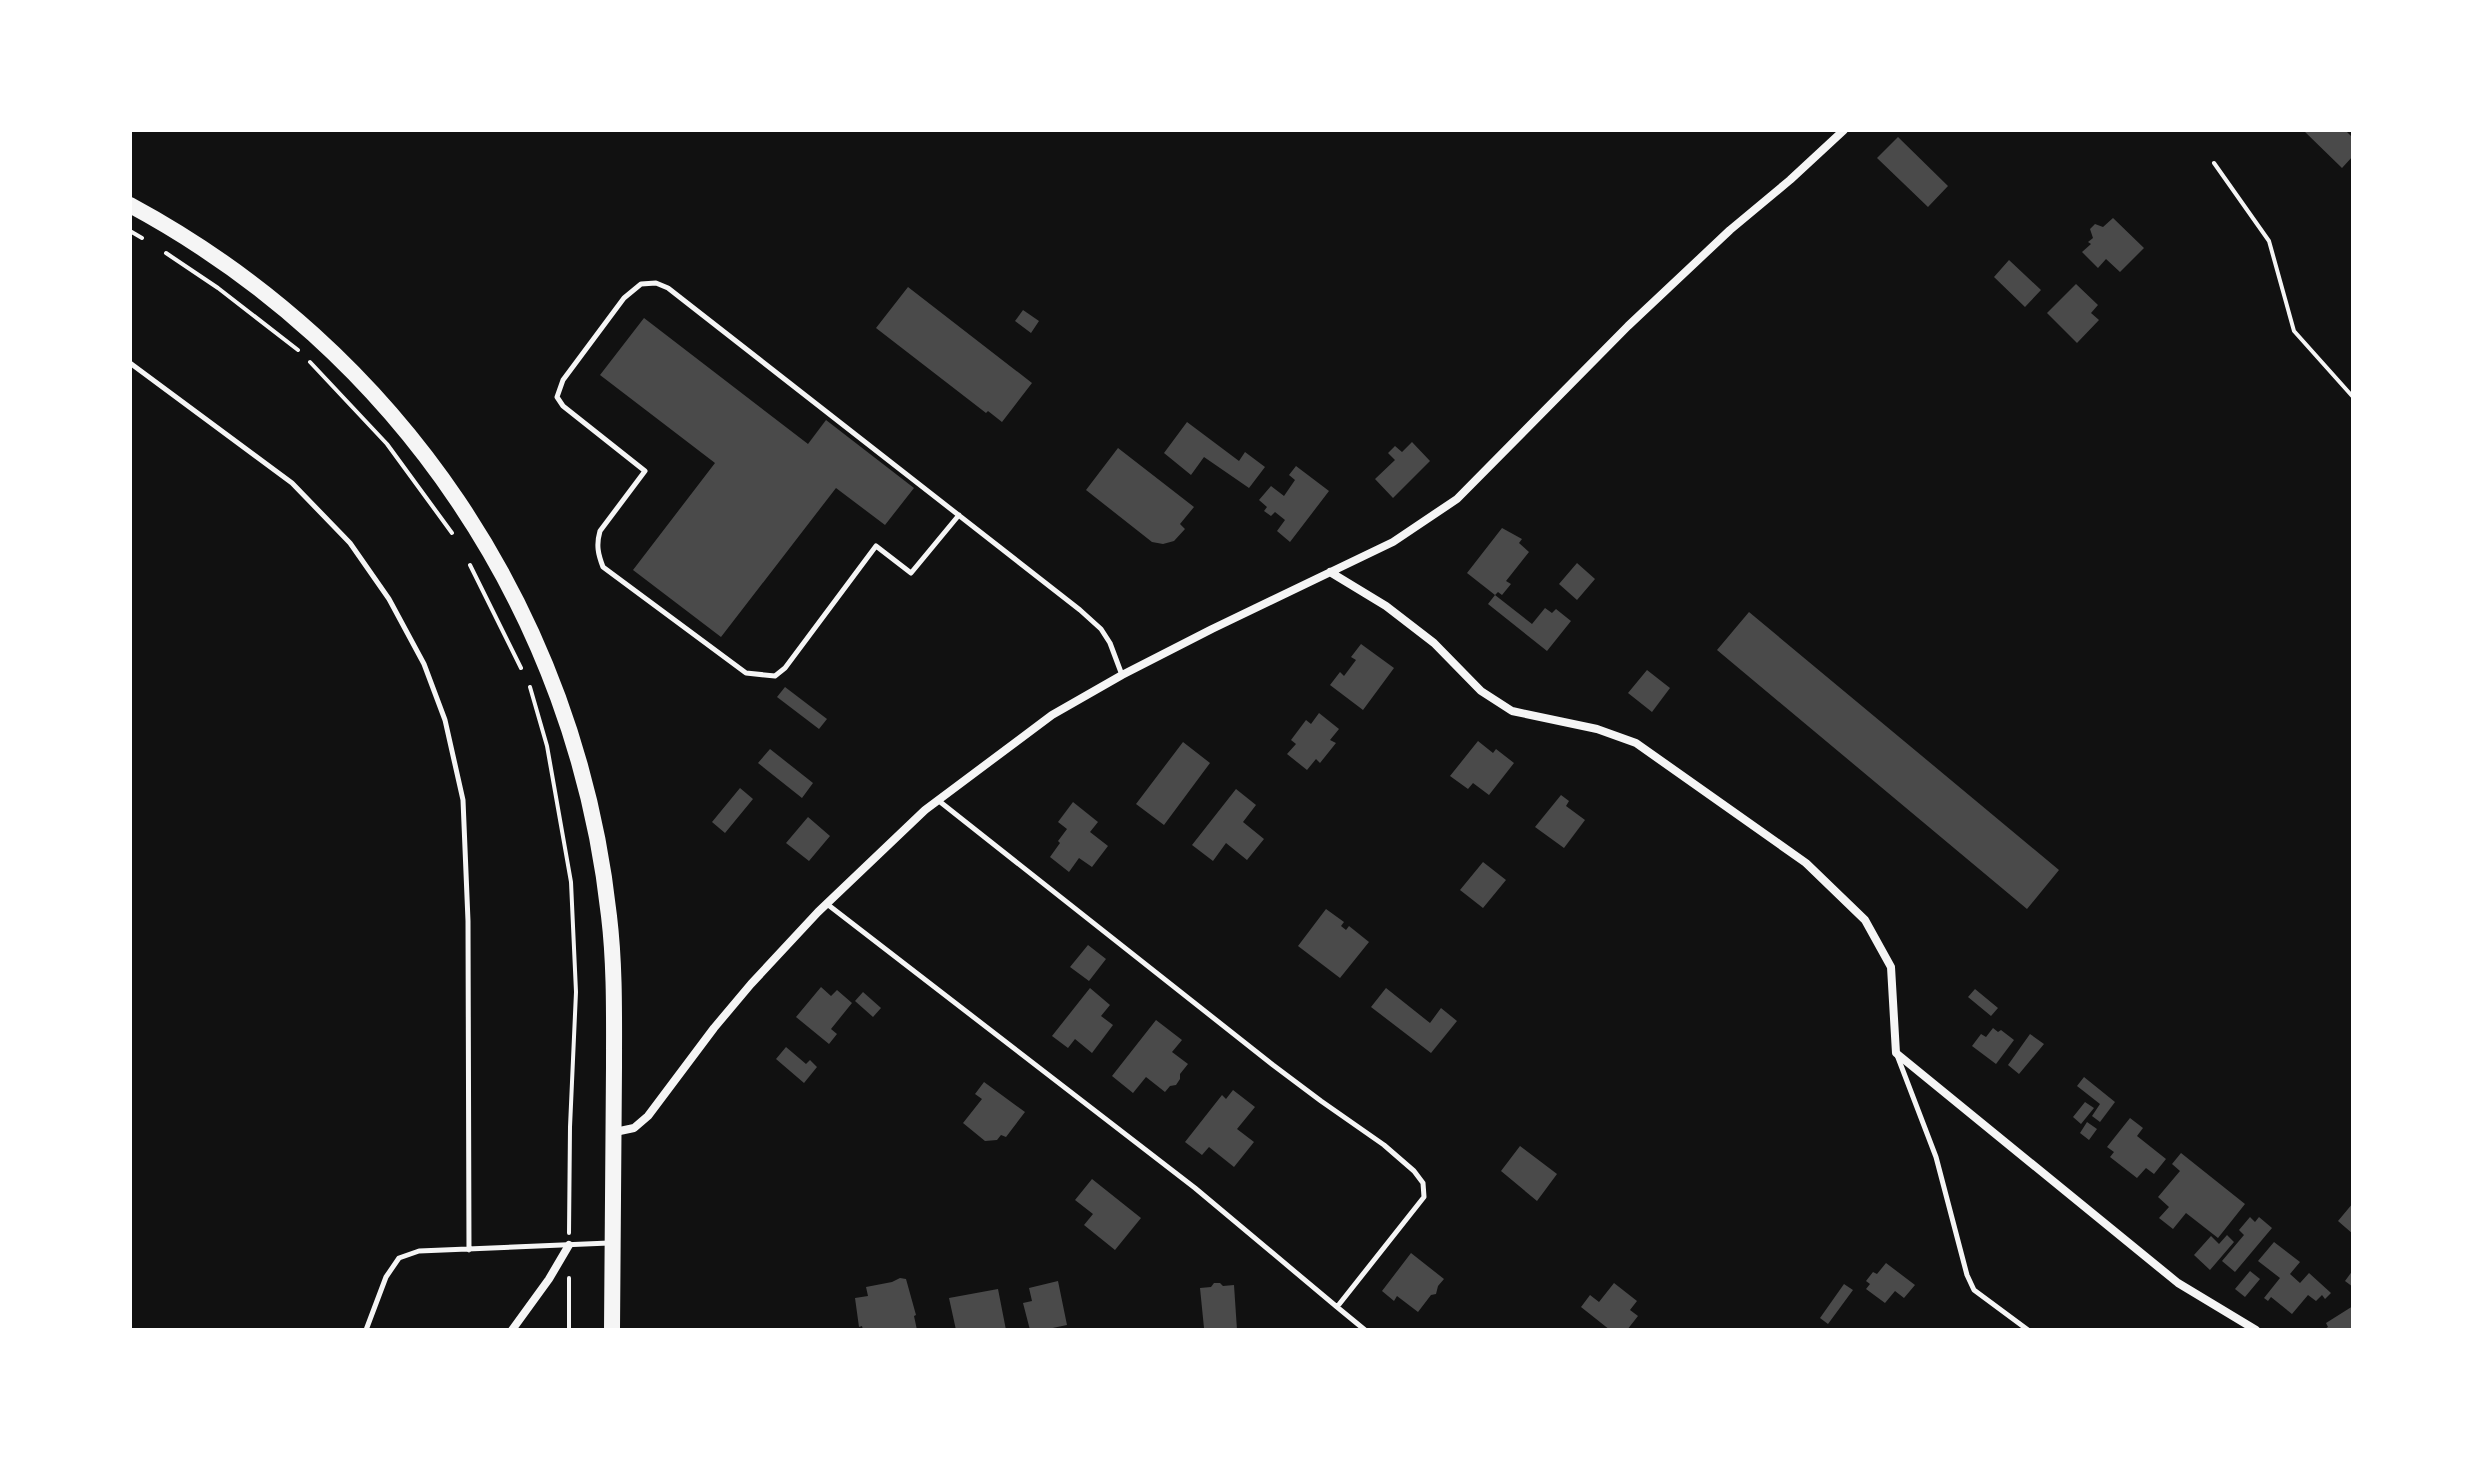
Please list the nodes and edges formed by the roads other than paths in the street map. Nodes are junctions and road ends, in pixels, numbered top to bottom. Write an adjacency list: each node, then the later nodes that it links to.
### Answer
1 (1844, 130): 5 (street)
2 (130, 205): 10 (main road)
3 (130, 363): 13 (lane)
4 (959, 515): 4 (lane); 6 (lane)
5 (1330, 572): 6 (street); 9 (street)
6 (1122, 675): 7 (street)
7 (939, 800): 8 (street); 14 (lane)
8 (827, 904): 10 (street); 14 (lane)
9 (1896, 1053): 19 (lane); 20 (street)
10 (614, 1132): 11 (main road)
11 (612, 1243): 12 (lane); 17 (main road)
12 (569, 1245): 13 (lane); 16 (street)
13 (469, 1250): 15 (lane)
14 (1337, 1307): 18 (lane)
15 (366, 1330)
16 (512, 1330)
17 (612, 1330)
18 (1365, 1330)
19 (2028, 1330)
20 (2256, 1330)

